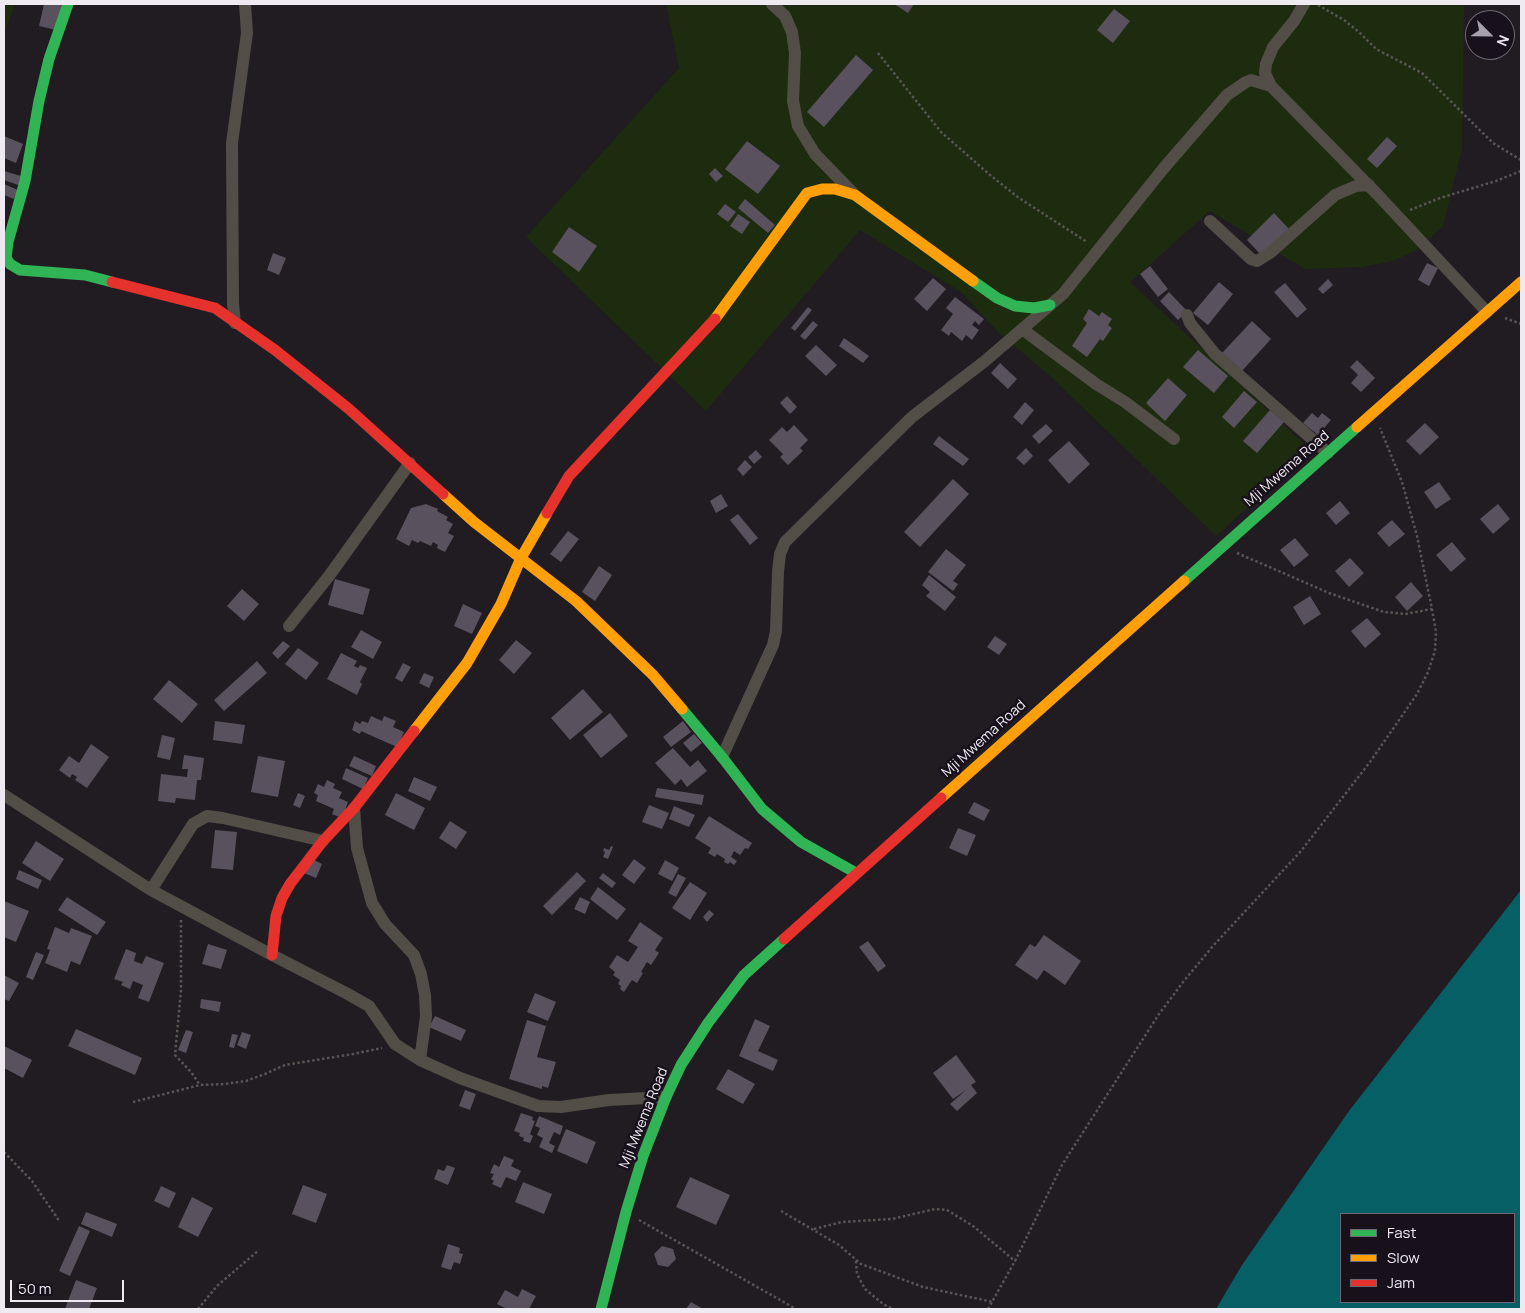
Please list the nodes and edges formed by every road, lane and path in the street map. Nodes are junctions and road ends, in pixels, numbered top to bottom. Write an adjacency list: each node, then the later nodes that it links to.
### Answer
1 (68, 4): 19 (street)
2 (245, 4): 19 (street)
3 (772, 4): 11 (street)
4 (1304, 4): 7 (street)
5 (1316, 4): 8 (path)
6 (878, 54): 14 (path)
7 (1271, 86): 10 (street); 14 (street)
8 (1521, 160)
9 (1521, 171): 12 (path)
10 (1369, 185): 12 (street); 13 (street)
11 (855, 195): 16 (street); 26 (street)
12 (1397, 215): 17 (street)
13 (1210, 221)
14 (1099, 249): 16 (street)
15 (1521, 282): 17 (street, Mji Mwema Road)
16 (1050, 305): 20 (street)
17 (1487, 312): 21 (street, Mji Mwema Road)
18 (1187, 315): 23 (street)
19 (235, 323): 24 (street)
20 (1022, 329): 22 (street); 29 (street)
21 (1373, 413): 23 (street, Mji Mwema Road); 27 (path)
22 (1174, 439)
23 (1328, 453): 25 (street, Mji Mwema Road)
24 (410, 464): 26 (street); 28 (street)
25 (1222, 547): 27 (path); 33 (street, Mji Mwema Road)
26 (521, 558): 29 (street); 31 (street)
27 (1432, 609): 49 (path)
28 (289, 626)
29 (722, 756): 33 (street)
30 (4, 795): 34 (street)
31 (354, 808): 32 (street); 38 (street)
32 (323, 842): 34 (street); 36 (street)
33 (856, 873): 40 (street, Mji Mwema Road)
34 (151, 890): 35 (street)
35 (181, 906): 36 (street); 39 (path)
36 (272, 955): 37 (street)
37 (395, 1044): 38 (street); 39 (path)
38 (420, 1060): 40 (street)
39 (200, 1085): 41 (path)
40 (666, 1097): 44 (street, Mji Mwema Road)
41 (133, 1102)
42 (4, 1152): 45 (path)
43 (781, 1210): 46 (path)
44 (626, 1212): 52 (street, Mji Mwema Road); 53 (path)
45 (60, 1222)
46 (814, 1229): 48 (path); 49 (path)
47 (259, 1250): 51 (path)
48 (856, 1260): 50 (path); 54 (path)
49 (1015, 1261): 50 (path)
50 (993, 1302): 55 (path)
51 (198, 1309)
52 (601, 1309)
53 (796, 1309)
54 (893, 1309)
55 (988, 1309)

